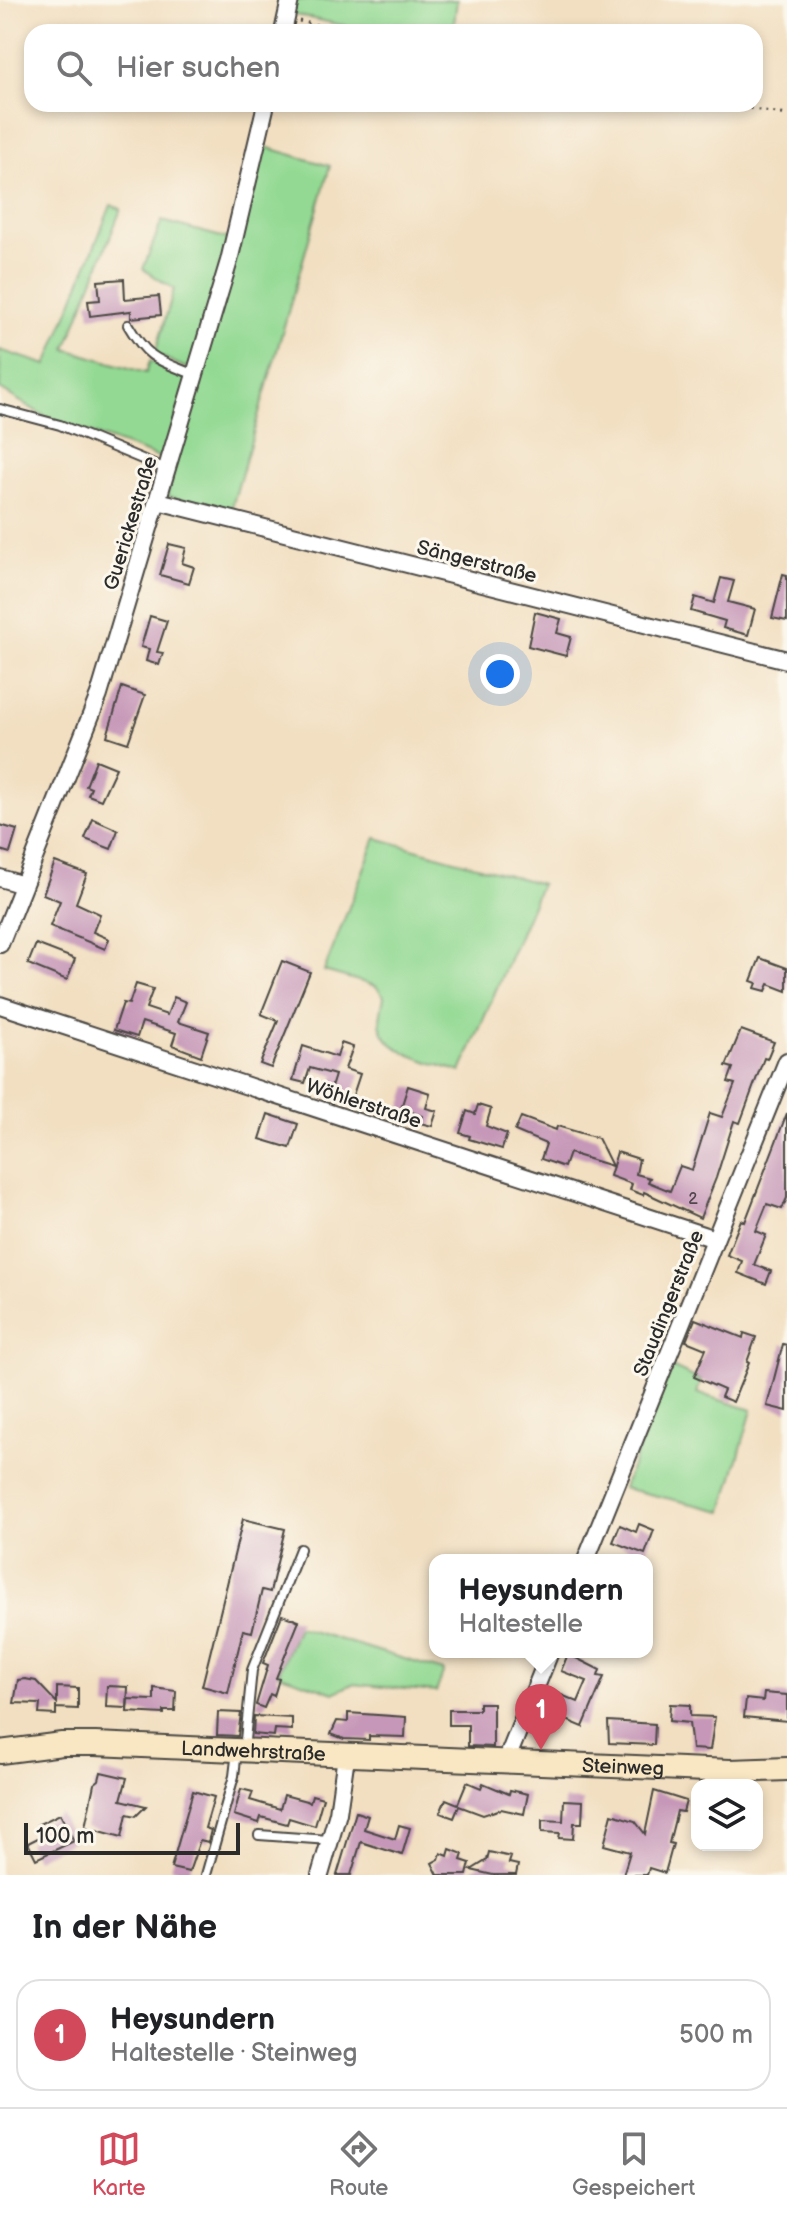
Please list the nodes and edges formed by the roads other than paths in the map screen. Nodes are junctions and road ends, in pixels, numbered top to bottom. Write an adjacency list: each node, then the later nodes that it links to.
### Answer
1 (290, 0): 2 (street)
2 (284, 24)
3 (264, 112): 5 (street, Guerickestraße)
4 (128, 325): 5 (lane)
5 (195, 375): 7 (street, Guerickestraße)
6 (0, 409): 7 (lane)
7 (167, 469): 8 (street, Guerickestraße)
8 (158, 501): 9 (street, Sängerstraße); 11 (street, Guerickestraße)
9 (787, 660)
10 (0, 878): 11 (street)
11 (23, 885): 12 (street, Guerickestraße)
12 (0, 944)
13 (0, 1005): 15 (street, Wöhlerstraße)
14 (787, 1061): 15 (street, Staudingerstraße)
15 (715, 1239): 17 (street, Staudingerstraße)
16 (300, 1549): 19 (lane)
17 (588, 1554)
18 (548, 1658): 22 (street)
19 (240, 1751): 20 (street, Landwehrstraße); 21 (street, Landwehrstraße); 26 (lane)
20 (0, 1752)
21 (346, 1756): 22 (street, Landwehrstraße); 25 (street)
22 (507, 1759): 23 (street, Steinweg)
23 (787, 1769)
24 (259, 1835): 25 (lane)
25 (330, 1840): 27 (street)
26 (206, 1875)
27 (320, 1875)

